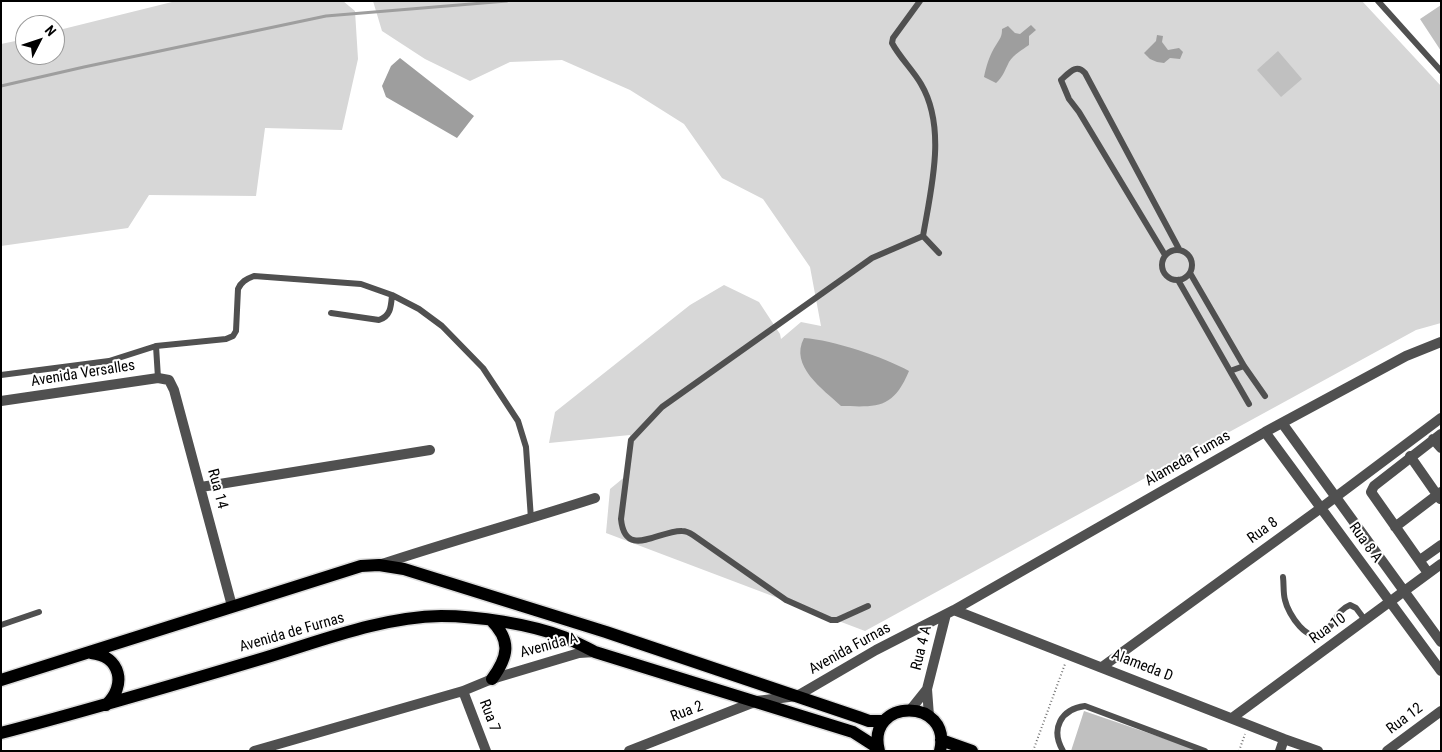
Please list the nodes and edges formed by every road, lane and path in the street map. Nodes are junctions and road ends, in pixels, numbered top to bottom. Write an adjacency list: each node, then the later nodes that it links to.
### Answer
1 (920, 1): 4 (lane)
2 (1378, 1): 3 (lane)
3 (1441, 70)
4 (923, 236): 6 (lane); 47 (lane)
5 (1179, 249): 7 (lane); 7 (lane); 8 (lane)
6 (939, 253)
7 (1166, 255): 9 (lane)
8 (1190, 273): 9 (lane); 14 (lane)
9 (1178, 280): 15 (lane)
10 (392, 294): 11 (lane); 13 (lane); 34 (lane)
11 (331, 313)
12 (1441, 342): 23 (street, Alameda Fumas)
13 (156, 346): 16 (lane); 17 (lane)
14 (1244, 366): 15 (lane); 19 (lane)
15 (1230, 371): 21 (lane)
16 (1, 376)
17 (158, 378): 18 (street, Avenida Versalles); 20 (street, Avenida Versalles)
18 (169, 380): 29 (street, Rua 14)
19 (1265, 396)
20 (1, 401)
21 (1249, 404)
22 (1441, 418): 31 (street, Rua 8)
23 (1282, 423): 24 (street, Alameda Fumas); 31 (street, Rua 8 A)
24 (1265, 432): 33 (street, Rua 8 A); 49 (street, Alameda Fumas)
25 (1437, 436): 26 (street); 28 (street)
26 (1441, 448)
27 (430, 450): 29 (street)
28 (1410, 456): 30 (street); 35 (street)
29 (201, 487): 46 (street, Rua 14)
30 (1439, 495): 35 (street)
31 (1336, 496): 33 (street, Rua 8); 44 (street, Rua 8 A)
32 (595, 498): 34 (street)
33 (1321, 508): 45 (street, Rua 8 A); 57 (street, Rua 8)
34 (531, 519): 37 (street)
35 (1395, 527): 38 (street)
36 (1441, 545): 38 (street)
37 (431, 547): 40 (street); 41 (street)
38 (1420, 560): 42 (street)
39 (1441, 564): 42 (street, Rua 10)
40 (379, 565): 41 (main road); 46 (main road)
41 (404, 569): 63 (main road, Avenida A)
42 (1428, 573): 44 (street, Rua 10)
43 (1283, 577): 51 (lane)
44 (1403, 592): 45 (street, Rua 10); 53 (street, Rua 8 A)
45 (1390, 602): 51 (street, Rua 10); 58 (street, Rua 8 A)
46 (232, 606): 54 (main road)
47 (868, 606)
48 (39, 612): 52 (lane)
49 (950, 612): 57 (street, Alameda D); 61 (street, Rua 4 A); 63 (street, Avenida Furnas)
50 (491, 620): 55 (main road, Avenida de Furnas); 59 (main road); 65 (main road, Avenida de Furnas)
51 (1365, 620): 69 (street, Rua 10)
52 (1, 625)
53 (1441, 642)
54 (90, 652): 60 (main road); 65 (main road)
55 (595, 652): 59 (street, Avenida A); 64 (main road, Avenida A)
56 (1065, 663): 80 (path)
57 (1102, 667): 69 (street, Alameda D)
58 (1441, 671)
59 (492, 679): 62 (street, Avenida A)
60 (1, 680)
61 (927, 690): 66 (street, Rua 4 A); 68 (street, Rua 4 A)
62 (463, 692): 76 (street, Avenida A); 77 (street, Rua 7)
63 (797, 696): 64 (street, Avenida Furnas); 70 (main road, Avenida A)
64 (756, 701): 75 (main road, Avenida A); 78 (street, Rua 2)
65 (106, 705): 72 (main road, Avenida de Furnas)
66 (911, 709): 68 (main road); 70 (main road)
67 (1441, 711): 86 (street, Rua 12)
68 (929, 716): 74 (main road)
69 (1232, 718): 73 (street, Alameda D)
70 (884, 721): 75 (main road)
71 (1247, 728): 83 (path)
72 (1, 733)
73 (1284, 739): 84 (street); 85 (street, Alameda D)
74 (940, 745): 79 (main road)
75 (879, 749)
76 (254, 751)
77 (486, 751)
78 (629, 751)
79 (972, 751)
80 (1033, 751)
81 (1063, 751): 82 (lane)
82 (1205, 751)
83 (1239, 751)
84 (1280, 751)
85 (1318, 751)
86 (1387, 751)

